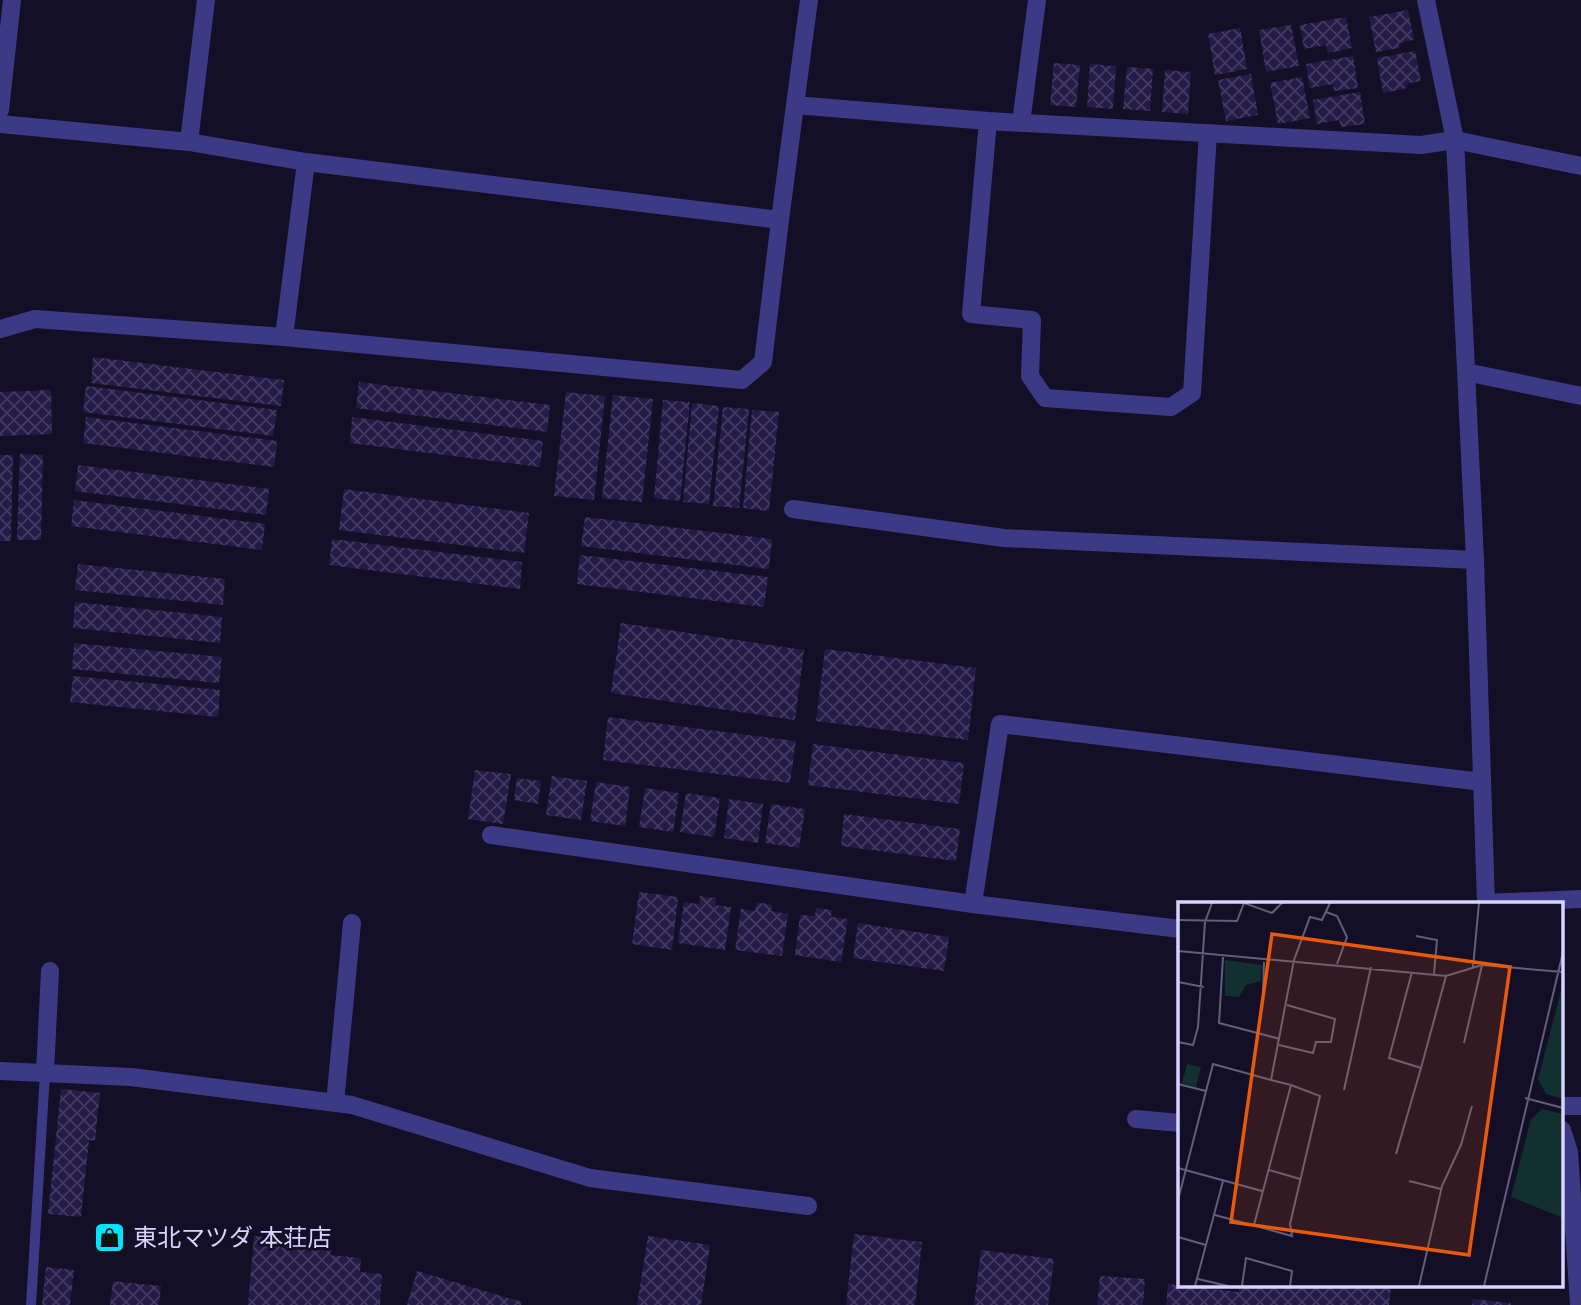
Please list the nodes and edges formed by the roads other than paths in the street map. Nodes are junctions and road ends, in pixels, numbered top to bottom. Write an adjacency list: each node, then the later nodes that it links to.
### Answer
1 (12, 0): 7 (street)
2 (206, 0): 13 (street)
3 (809, 0): 6 (street)
4 (1037, 0): 9 (street)
5 (1426, 0): 12 (street)
6 (796, 105): 8 (street); 16 (street)
7 (0, 110)
8 (988, 121): 9 (street); 11 (street)
9 (1021, 122): 11 (street)
10 (0, 124): 13 (street)
11 (1208, 133): 12 (street)
12 (1455, 140): 15 (street); 19 (street)
13 (189, 142): 14 (street)
14 (306, 162): 16 (street); 18 (street)
15 (1581, 166)
16 (780, 220): 18 (street)
17 (0, 329): 18 (street)
18 (284, 337)
19 (1466, 372): 20 (street); 22 (street)
20 (1581, 396)
21 (793, 509): 22 (street)
22 (1475, 560): 23 (street)
23 (1482, 782): 26 (street); 28 (street)
24 (491, 835): 28 (street)
25 (1581, 899): 27 (street)
26 (1486, 902)
27 (1524, 902)
28 (973, 904): 30 (street)
29 (352, 923): 34 (street)
30 (1178, 929)
31 (50, 971): 33 (street)
32 (0, 1071): 33 (street)
33 (46, 1073): 34 (street); 39 (lane)
34 (335, 1103): 38 (street)
35 (1136, 1119): 36 (street)
36 (1178, 1124)
37 (1565, 1152): 40 (street)
38 (808, 1206)
39 (31, 1305)
40 (1579, 1305)

